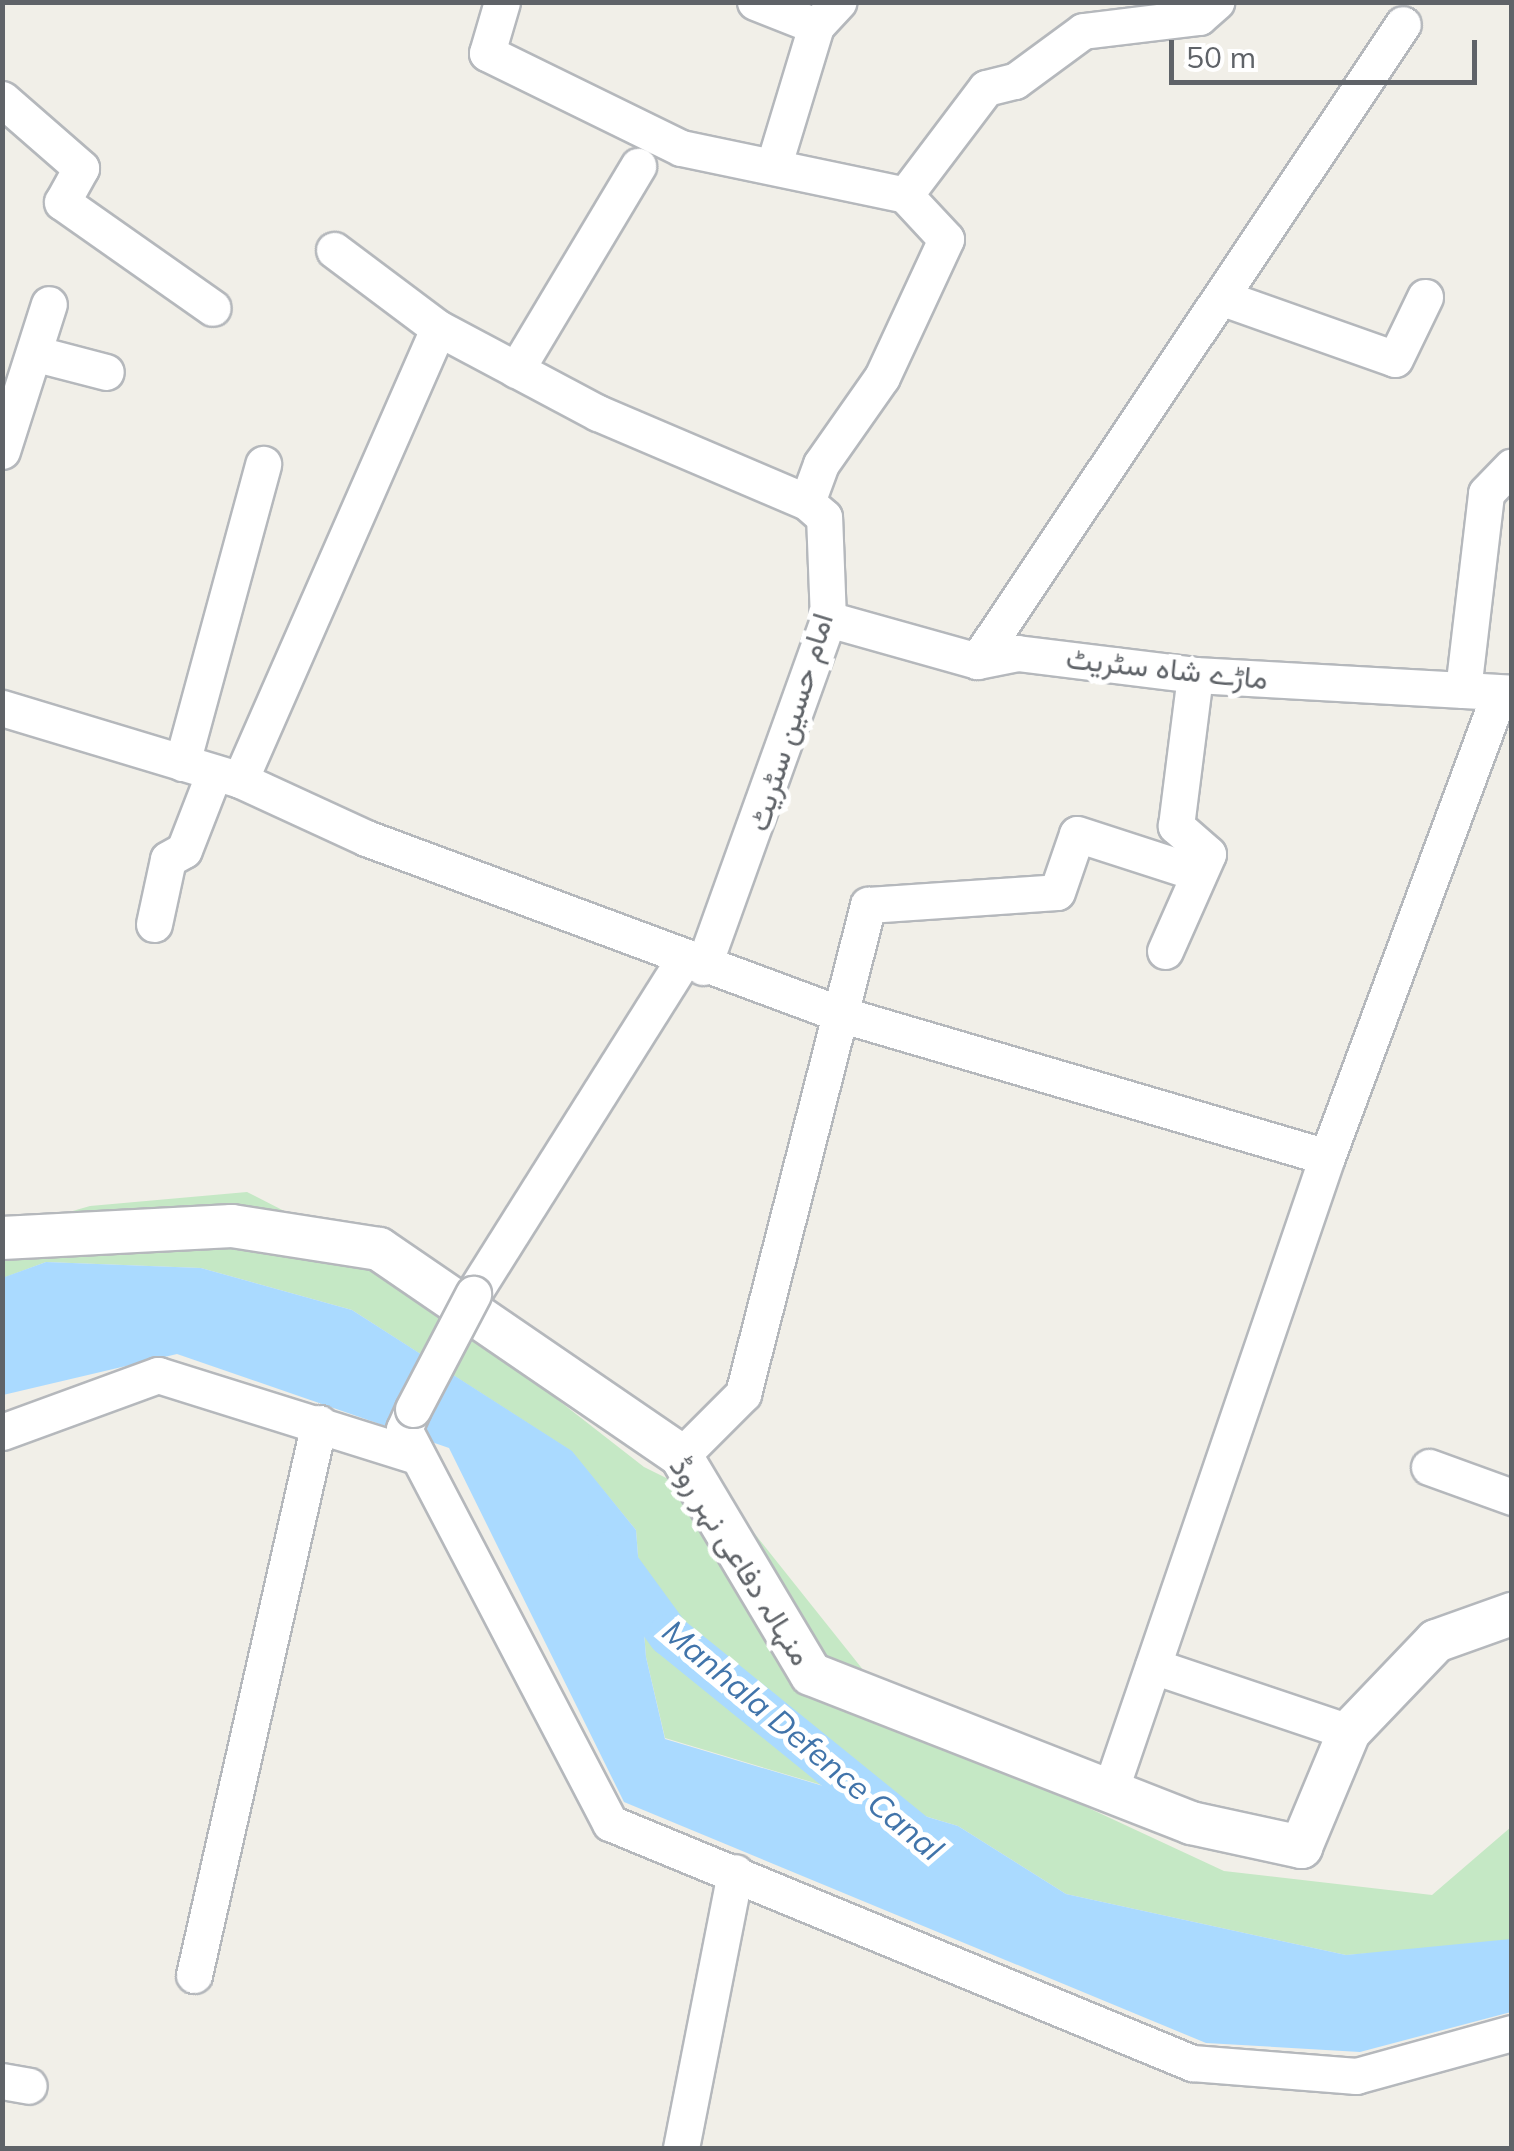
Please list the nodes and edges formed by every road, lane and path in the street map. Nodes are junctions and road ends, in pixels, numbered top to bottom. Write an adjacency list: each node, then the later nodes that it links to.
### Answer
1 (502, 2): 9 (street)
2 (755, 2): 4 (street)
3 (1216, 2): 9 (street)
4 (827, 14): 7 (street)
5 (1404, 24): 12 (street)
6 (2, 99): 14 (street)
7 (775, 161)
8 (638, 166): 17 (street)
9 (906, 196): 22 (street)
10 (334, 250): 15 (street)
11 (1425, 297): 12 (street)
12 (1222, 298): 24 (street)
13 (49, 304): 16 (street)
14 (214, 308)
15 (438, 328): 17 (street); 29 (street)
16 (37, 354): 18 (street); 19 (street)
17 (516, 370): 22 (street)
18 (106, 372)
19 (2, 451)
20 (263, 464): 29 (street)
21 (1512, 466): 26 (street)
22 (807, 502): 23 (street, امام حسین سٹریٹ)
23 (828, 619): 24 (street, ماڑے شاہ سٹریٹ); 33 (street, امام حسین سٹریٹ)
24 (976, 661): 25 (street, ماڑے شاہ سٹریٹ)
25 (1195, 675): 26 (street, ماڑے شاہ سٹریٹ); 30 (street)
26 (1463, 690): 27 (street, ماڑے شاہ سٹریٹ)
27 (1506, 694): 35 (street)
28 (2, 708): 29 (street)
29 (212, 772): 31 (street); 33 (street)
30 (1198, 873): 32 (street); 34 (street)
31 (154, 924)
32 (1165, 950)
33 (693, 964): 34 (street); 39 (street, امام حسین سٹریٹ, bridge)
34 (844, 1015): 35 (street); 40 (street)
35 (1327, 1157): 44 (street)
36 (2, 1238): 40 (street, منہالہ دفاعی نہر روڈ)
37 (319, 1423): 38 (street); 39 (street); 48 (street)
38 (2, 1432)
39 (417, 1456): 47 (street)
40 (681, 1456): 46 (street, منہالہ دفاعی نہر روڈ)
41 (1430, 1467): 42 (street)
42 (1512, 1498)
43 (1512, 1614): 45 (street, منہالہ دفاعی نہر روڈ)
44 (1153, 1666): 45 (street); 46 (street)
45 (1349, 1732): 46 (street, منہالہ دفاعی نہر روڈ)
46 (1110, 1791)
47 (735, 1872): 49 (street); 50 (street)
48 (194, 1975)
49 (1512, 2033)
50 (681, 2148)

